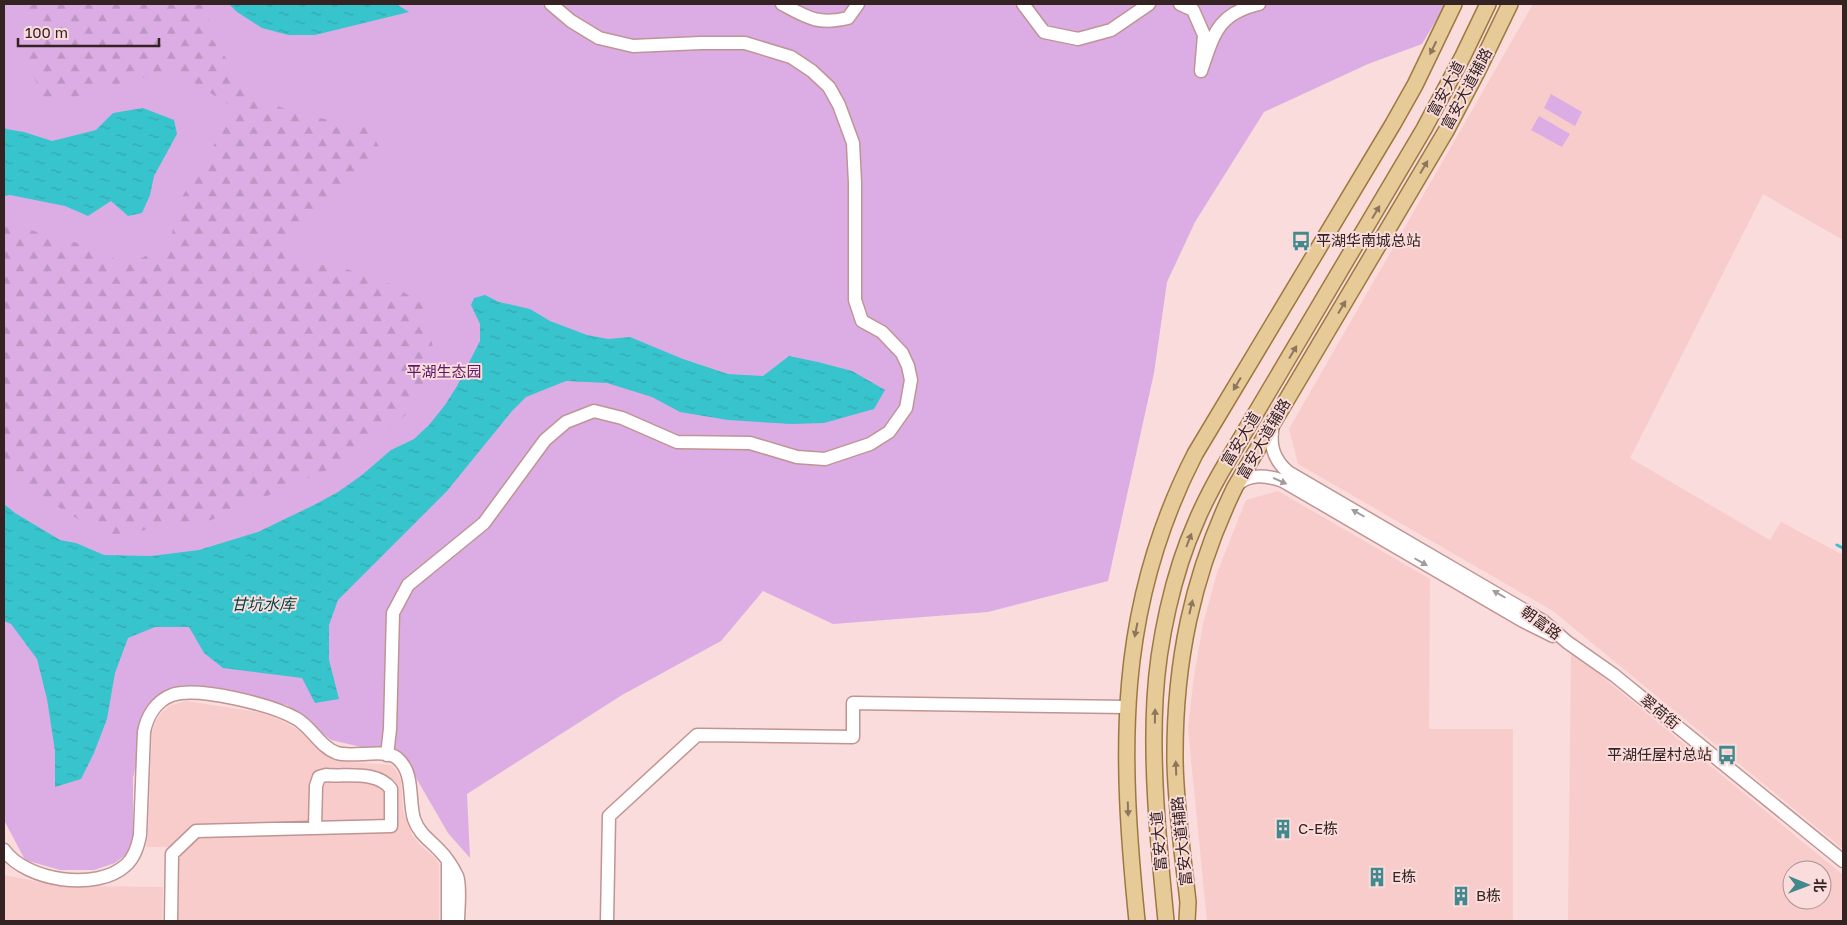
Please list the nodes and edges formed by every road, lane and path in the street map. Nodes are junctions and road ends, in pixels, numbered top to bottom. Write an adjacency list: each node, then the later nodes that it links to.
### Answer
1 (551, 4): 17 (street)
2 (782, 4): 3 (street)
3 (858, 4)
4 (1023, 4): 5 (street)
5 (1149, 4)
6 (1180, 4): 7 (street)
7 (1259, 4)
8 (1454, 4): 16 (main road, 富安大道, one-way to 16)
9 (1488, 4): 12 (main road, 富安大道, one-way to 9)
10 (1510, 4): 11 (main road, 富安大道辅路, one-way to 10)
11 (1325, 334): 12 (main road); 13 (main road, 富安大道辅路)
12 (1254, 417): 27 (main road, 富安大道, one-way to 12)
13 (1274, 421): 14 (main road, 富安大道辅路); 15 (street, 朝富路, one-way to 13)
14 (1235, 487): 15 (street, 朝富路, one-way to 15); 28 (main road, 富安大道辅路, one-way to 14)
15 (1567, 642): 20 (street, 翠荷街)
16 (1127, 707): 25 (street); 26 (main road, 富安大道, one-way to 26)
17 (387, 755): 19 (street); 21 (street)
18 (315, 828): 18 (street); 22 (street)
19 (4, 850)
20 (1843, 861)
21 (448, 862): 23 (street); 24 (street)
22 (171, 921)
23 (448, 921)
24 (458, 921)
25 (607, 921)
26 (1137, 921)
27 (1166, 921)
28 (1188, 921)

